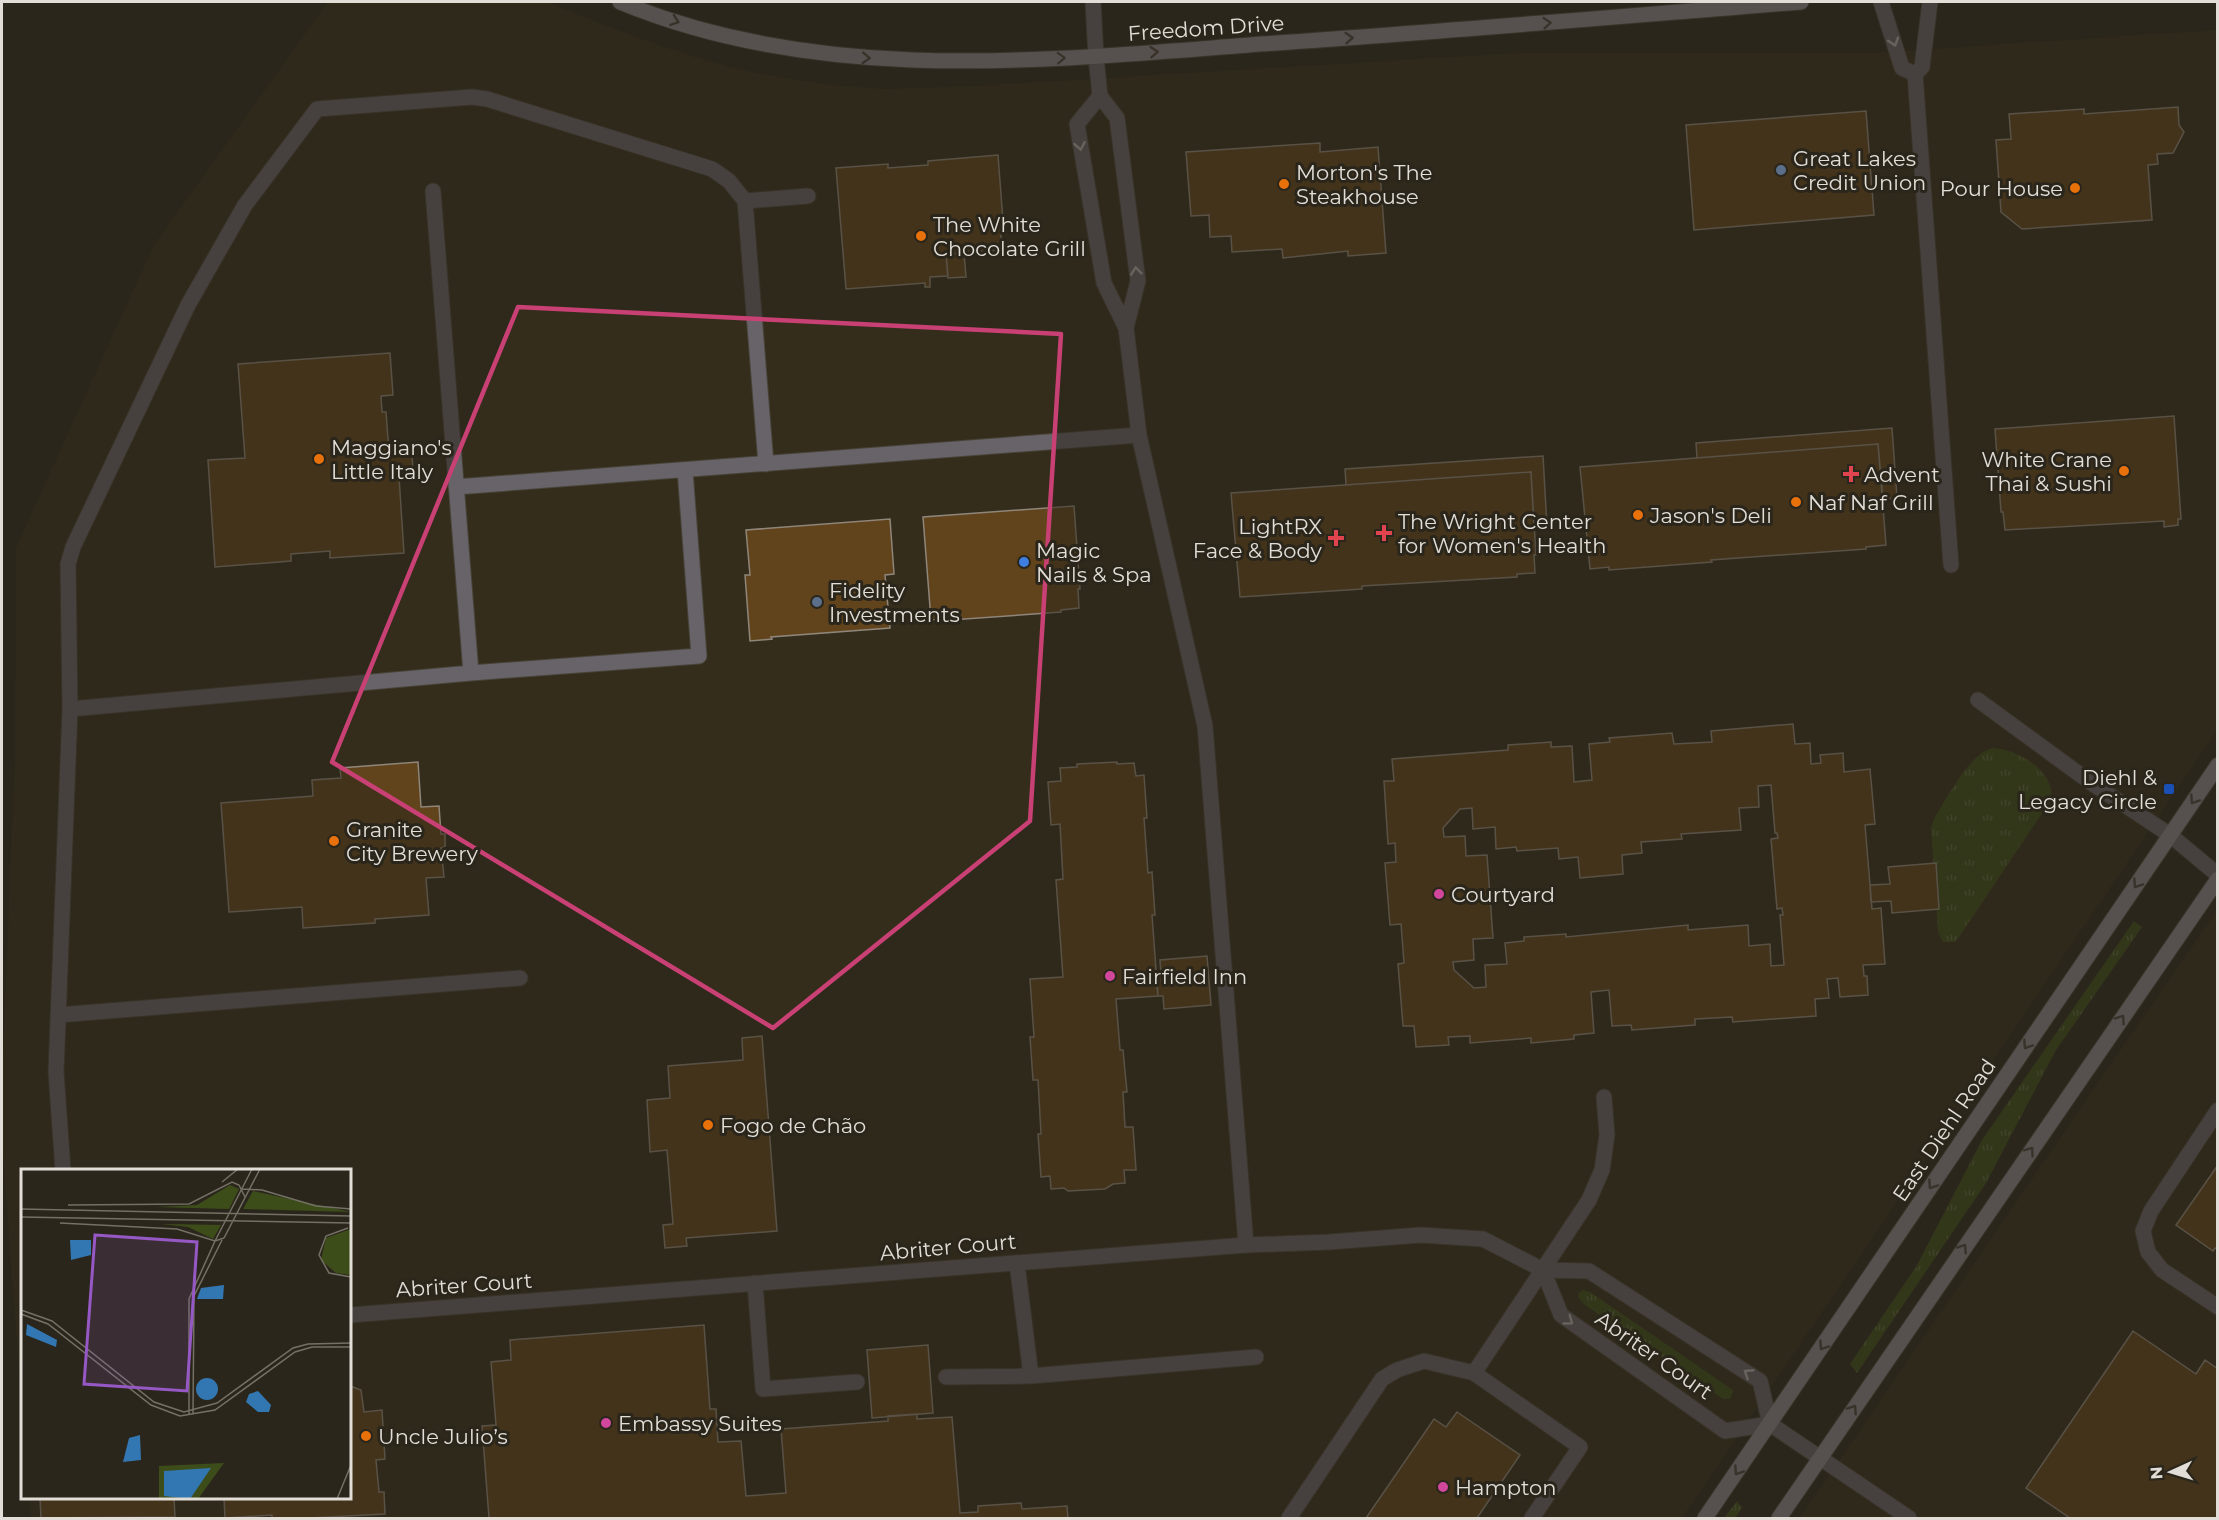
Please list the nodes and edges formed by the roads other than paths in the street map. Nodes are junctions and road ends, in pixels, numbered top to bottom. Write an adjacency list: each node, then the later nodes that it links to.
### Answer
1 (620, 2): 6 (street, Freedom Drive, one-way to 6)
2 (1093, 2): 6 (street)
3 (1801, 2): 6 (street, Freedom Drive, one-way to 3)
4 (1881, 2): 7 (street, one-way to 7)
5 (1930, 2): 7 (street)
6 (1096, 57): 8 (street)
7 (1915, 74): 17 (street)
8 (1100, 96): 12 (street, one-way to 8); 12 (street, one-way to 12)
9 (433, 191): 16 (street)
10 (808, 196): 11 (street)
11 (745, 201): 14 (street); 20 (street)
12 (1126, 328): 13 (street)
13 (1139, 435): 14 (street); 29 (street)
14 (766, 464): 15 (street)
15 (685, 470): 16 (street); 18 (street)
16 (456, 487): 18 (street)
17 (1951, 565)
18 (471, 673): 20 (street)
19 (1978, 700): 22 (street)
20 (70, 710): 25 (street)
21 (2217, 765): 22 (street, East Diehl Road, one-way to 22)
22 (2170, 836): 23 (street); 40 (street, East Diehl Road, one-way to 40)
23 (2217, 877): 41 (street, one-way to 23)
24 (520, 978): 25 (street)
25 (58, 1015): 28 (street)
26 (1604, 1097): 31 (street)
27 (2217, 1110): 33 (street)
28 (63, 1169)
29 (1246, 1245): 30 (street, Abriter Court); 31 (street, Abriter Court)
30 (1017, 1263): 32 (street, Abriter Court); 37 (street)
31 (1543, 1270): 36 (street); 40 (street, Abriter Court, one-way to 31); 40 (street, Abriter Court, one-way to 40)
32 (755, 1283): 34 (street, Abriter Court); 39 (street)
33 (2217, 1307)
34 (351, 1315)
35 (1256, 1357): 37 (street)
36 (1474, 1373): 42 (street); 43 (street)
37 (1031, 1376): 38 (street)
38 (946, 1377)
39 (857, 1382)
40 (1770, 1424): 41 (street); 44 (street, East Diehl Road, one-way to 44)
41 (1820, 1458): 45 (street); 46 (street)
42 (1289, 1518)
43 (1532, 1518)
44 (1706, 1518)
45 (1779, 1518)
46 (1909, 1518)

